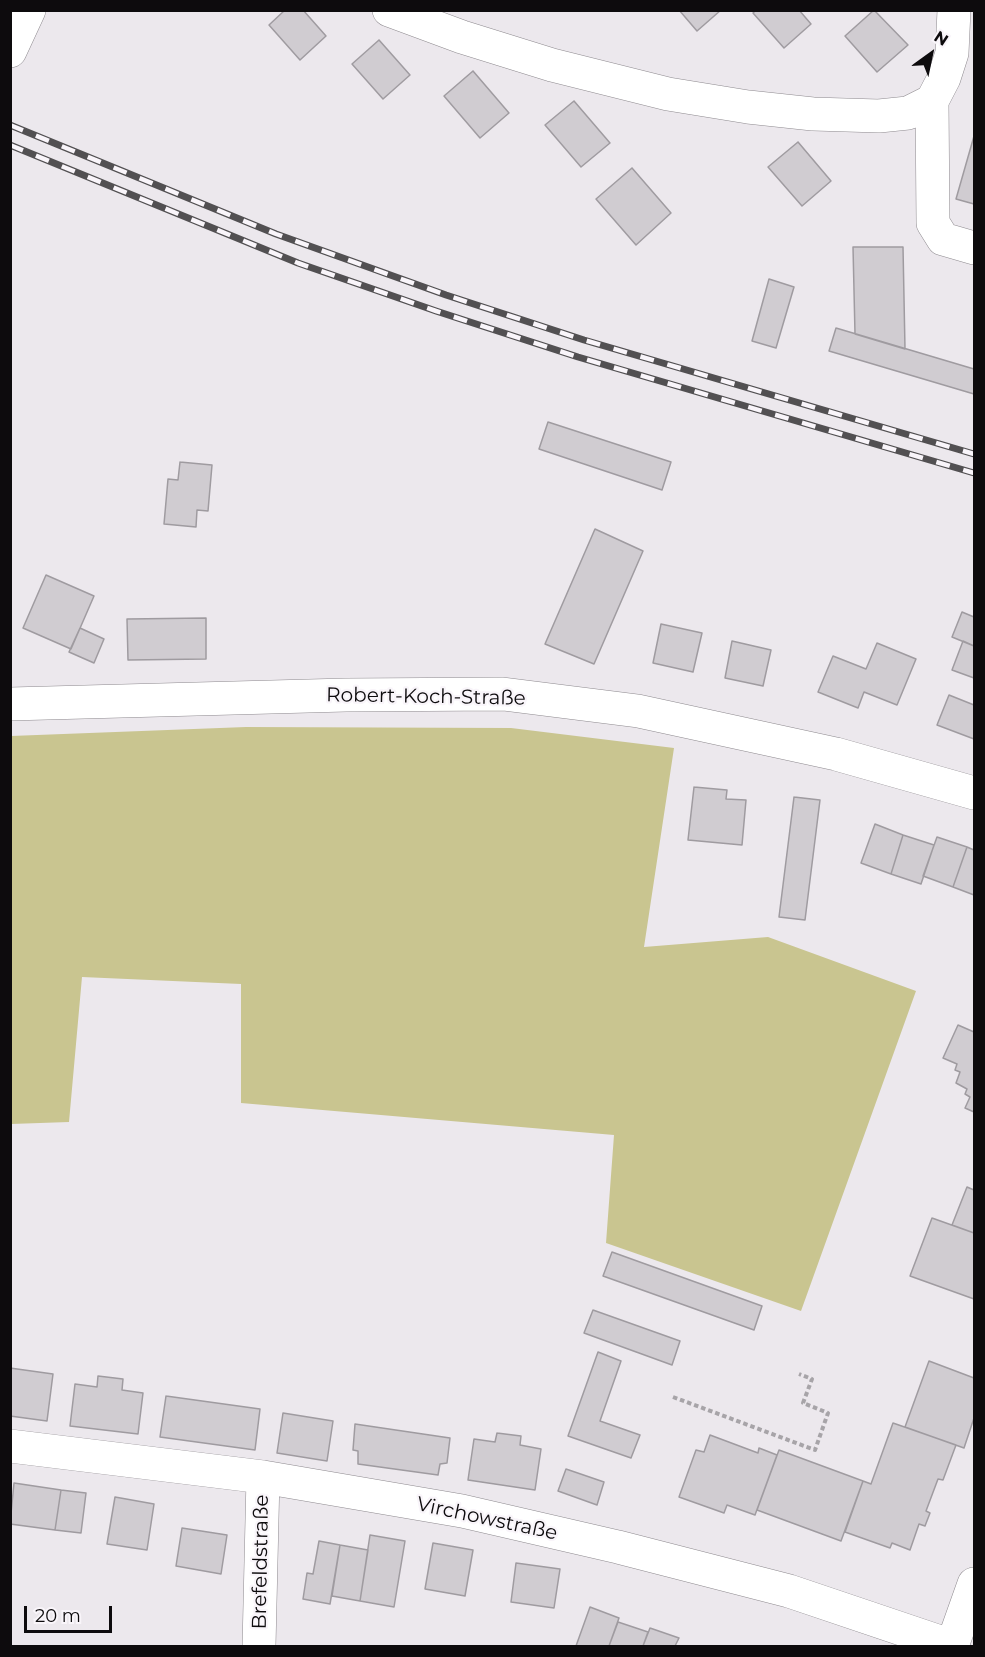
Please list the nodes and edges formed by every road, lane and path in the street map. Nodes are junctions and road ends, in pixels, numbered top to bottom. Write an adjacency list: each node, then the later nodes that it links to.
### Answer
1 (29, 10): 4 (street)
2 (389, 10): 5 (street)
3 (954, 10): 5 (street)
4 (10, 51)
5 (932, 101): 6 (street)
6 (975, 248)
7 (10, 704): 8 (street, Robert-Koch-Straße)
8 (975, 793)
9 (799, 1374): 10 (path)
10 (674, 1397)
11 (10, 1446): 12 (street, Virchowstraße)
12 (263, 1477): 14 (street, Virchowstraße); 15 (street, Brefeldstraße)
13 (975, 1584): 14 (street)
14 (952, 1646)
15 (259, 1647)

